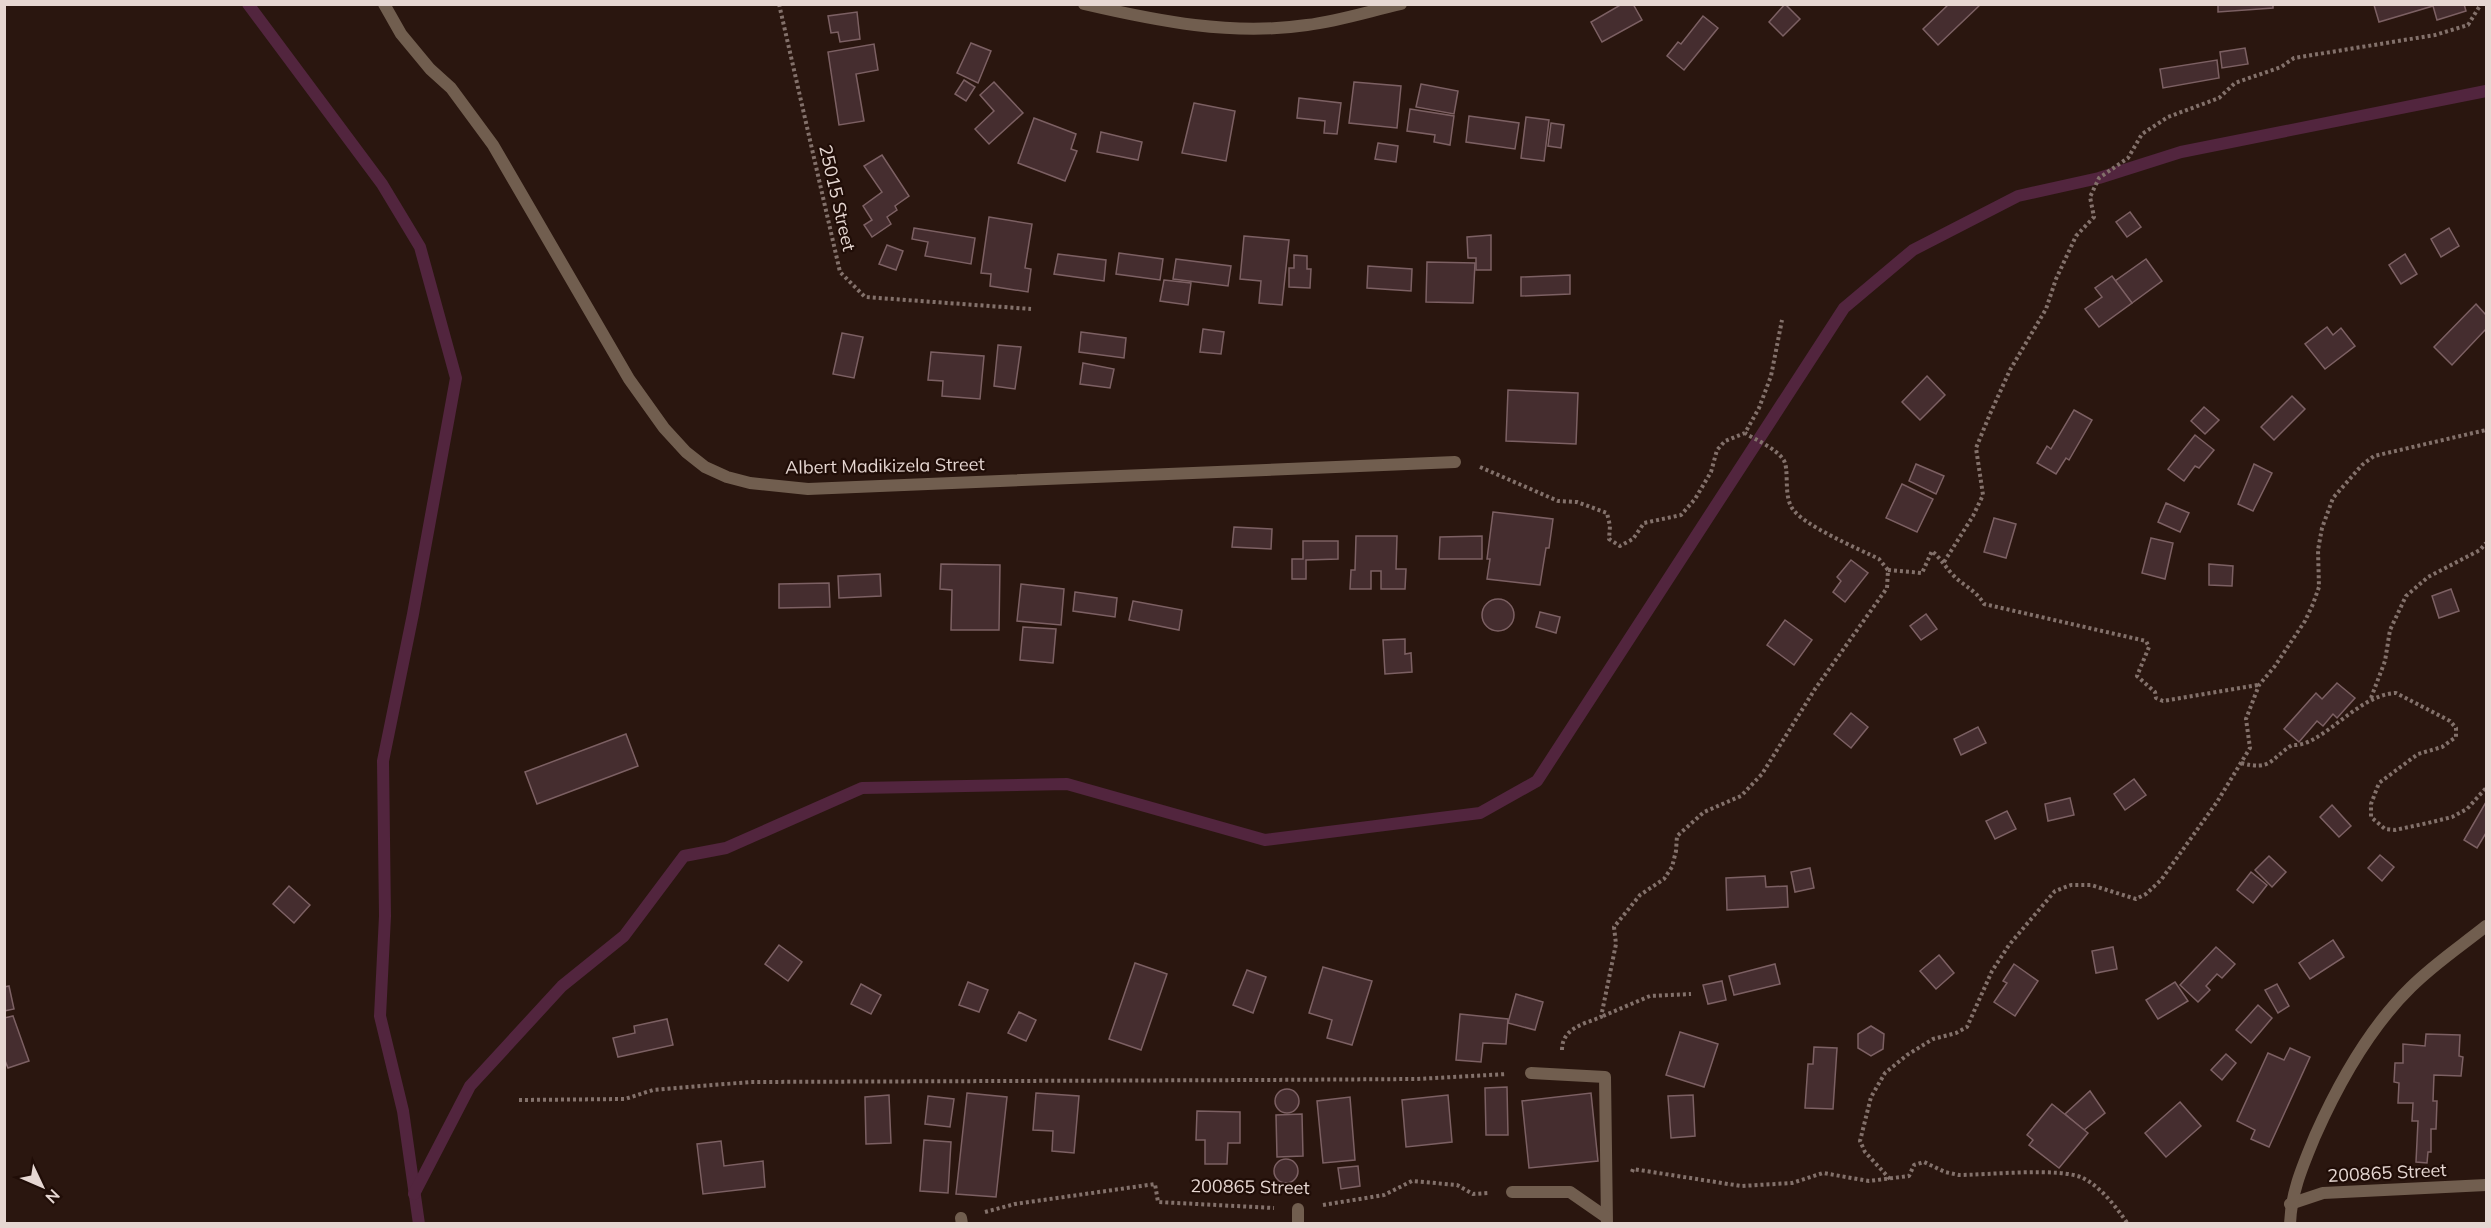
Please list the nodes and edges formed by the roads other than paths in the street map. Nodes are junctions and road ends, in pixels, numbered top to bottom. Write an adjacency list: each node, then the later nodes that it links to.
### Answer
1 (384, 4): 4 (street, Albert Madikizela Street)
2 (1084, 4): 3 (street)
3 (1401, 4)
4 (1455, 462)
5 (2487, 926): 9 (street)
6 (1531, 1073): 11 (street)
7 (2487, 1185): 9 (street, 200865 Street)
8 (1512, 1192): 11 (street)
9 (2290, 1204): 13 (street)
10 (1298, 1209): 12 (street)
11 (1607, 1220)
12 (1298, 1224)
13 (2290, 1224)

